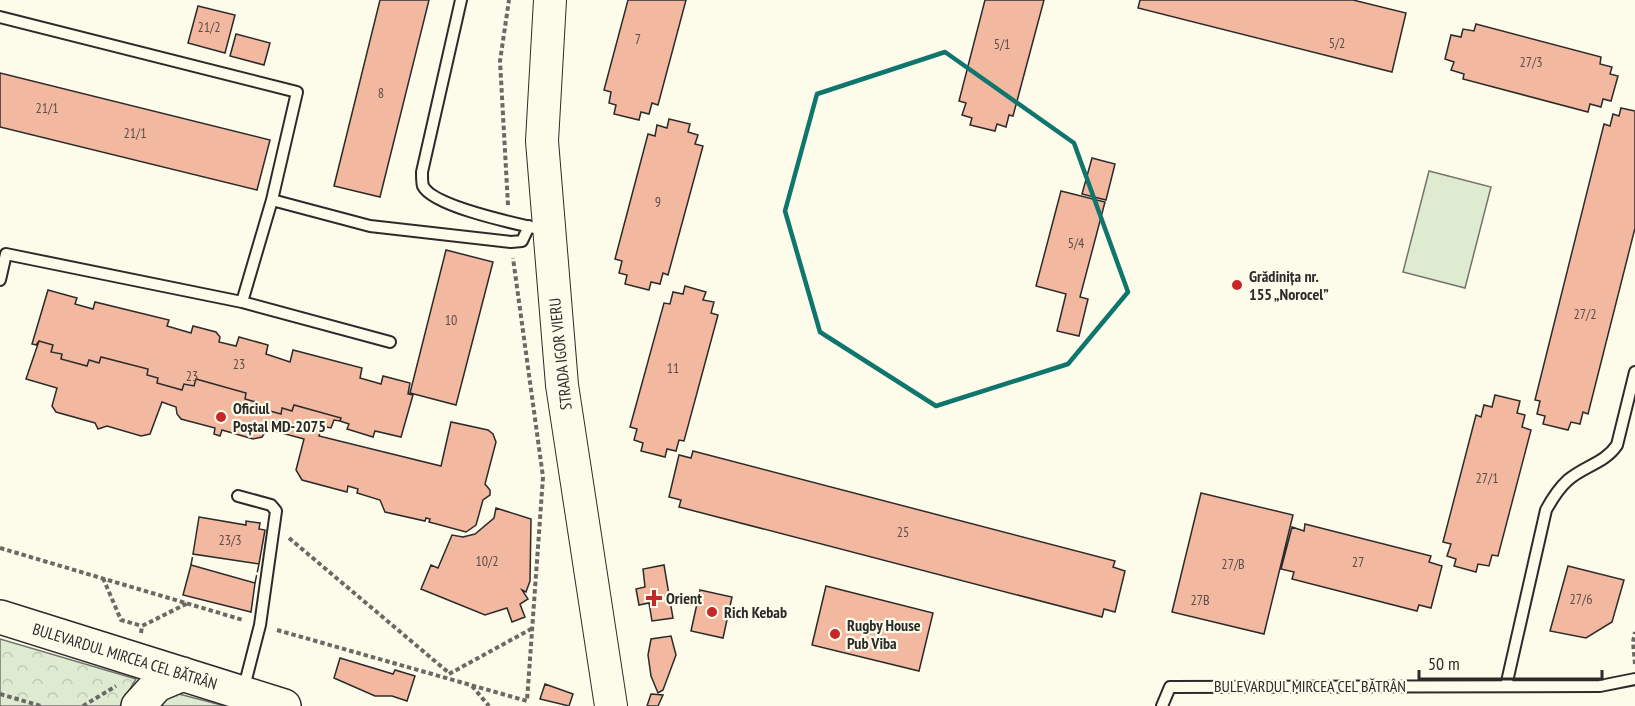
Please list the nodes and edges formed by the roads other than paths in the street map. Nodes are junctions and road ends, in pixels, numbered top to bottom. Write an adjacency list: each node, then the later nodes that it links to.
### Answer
1 (461, 0): 5 (lane)
2 (550, 0): 5 (main road, STRADA IGOR VIERU)
3 (0, 17): 4 (lane)
4 (272, 200): 5 (lane); 8 (lane)
5 (539, 228): 19 (main road, STRADA IGOR VIERU)
6 (3, 253): 7 (lane); 8 (lane)
7 (0, 280)
8 (243, 302): 9 (lane)
9 (390, 342)
10 (1635, 372): 15 (lane)
11 (238, 496): 16 (lane)
12 (0, 617): 13 (main road, BULEVARDUL MIRCEA CEL BĂTRÂN)
13 (183, 674): 16 (main road, BULEVARDUL MIRCEA CEL BĂTRÂN); 17 (main road)
14 (1635, 679): 15 (lane, BULEVARDUL MIRCEA CEL BĂTRÂN)
15 (1506, 686): 20 (lane, BULEVARDUL MIRCEA CEL BĂTRÂN)
16 (243, 693): 18 (main road, BULEVARDUL MIRCEA CEL BĂTRÂN)
17 (138, 706)
18 (284, 706)
19 (611, 706)
20 (1162, 706)

